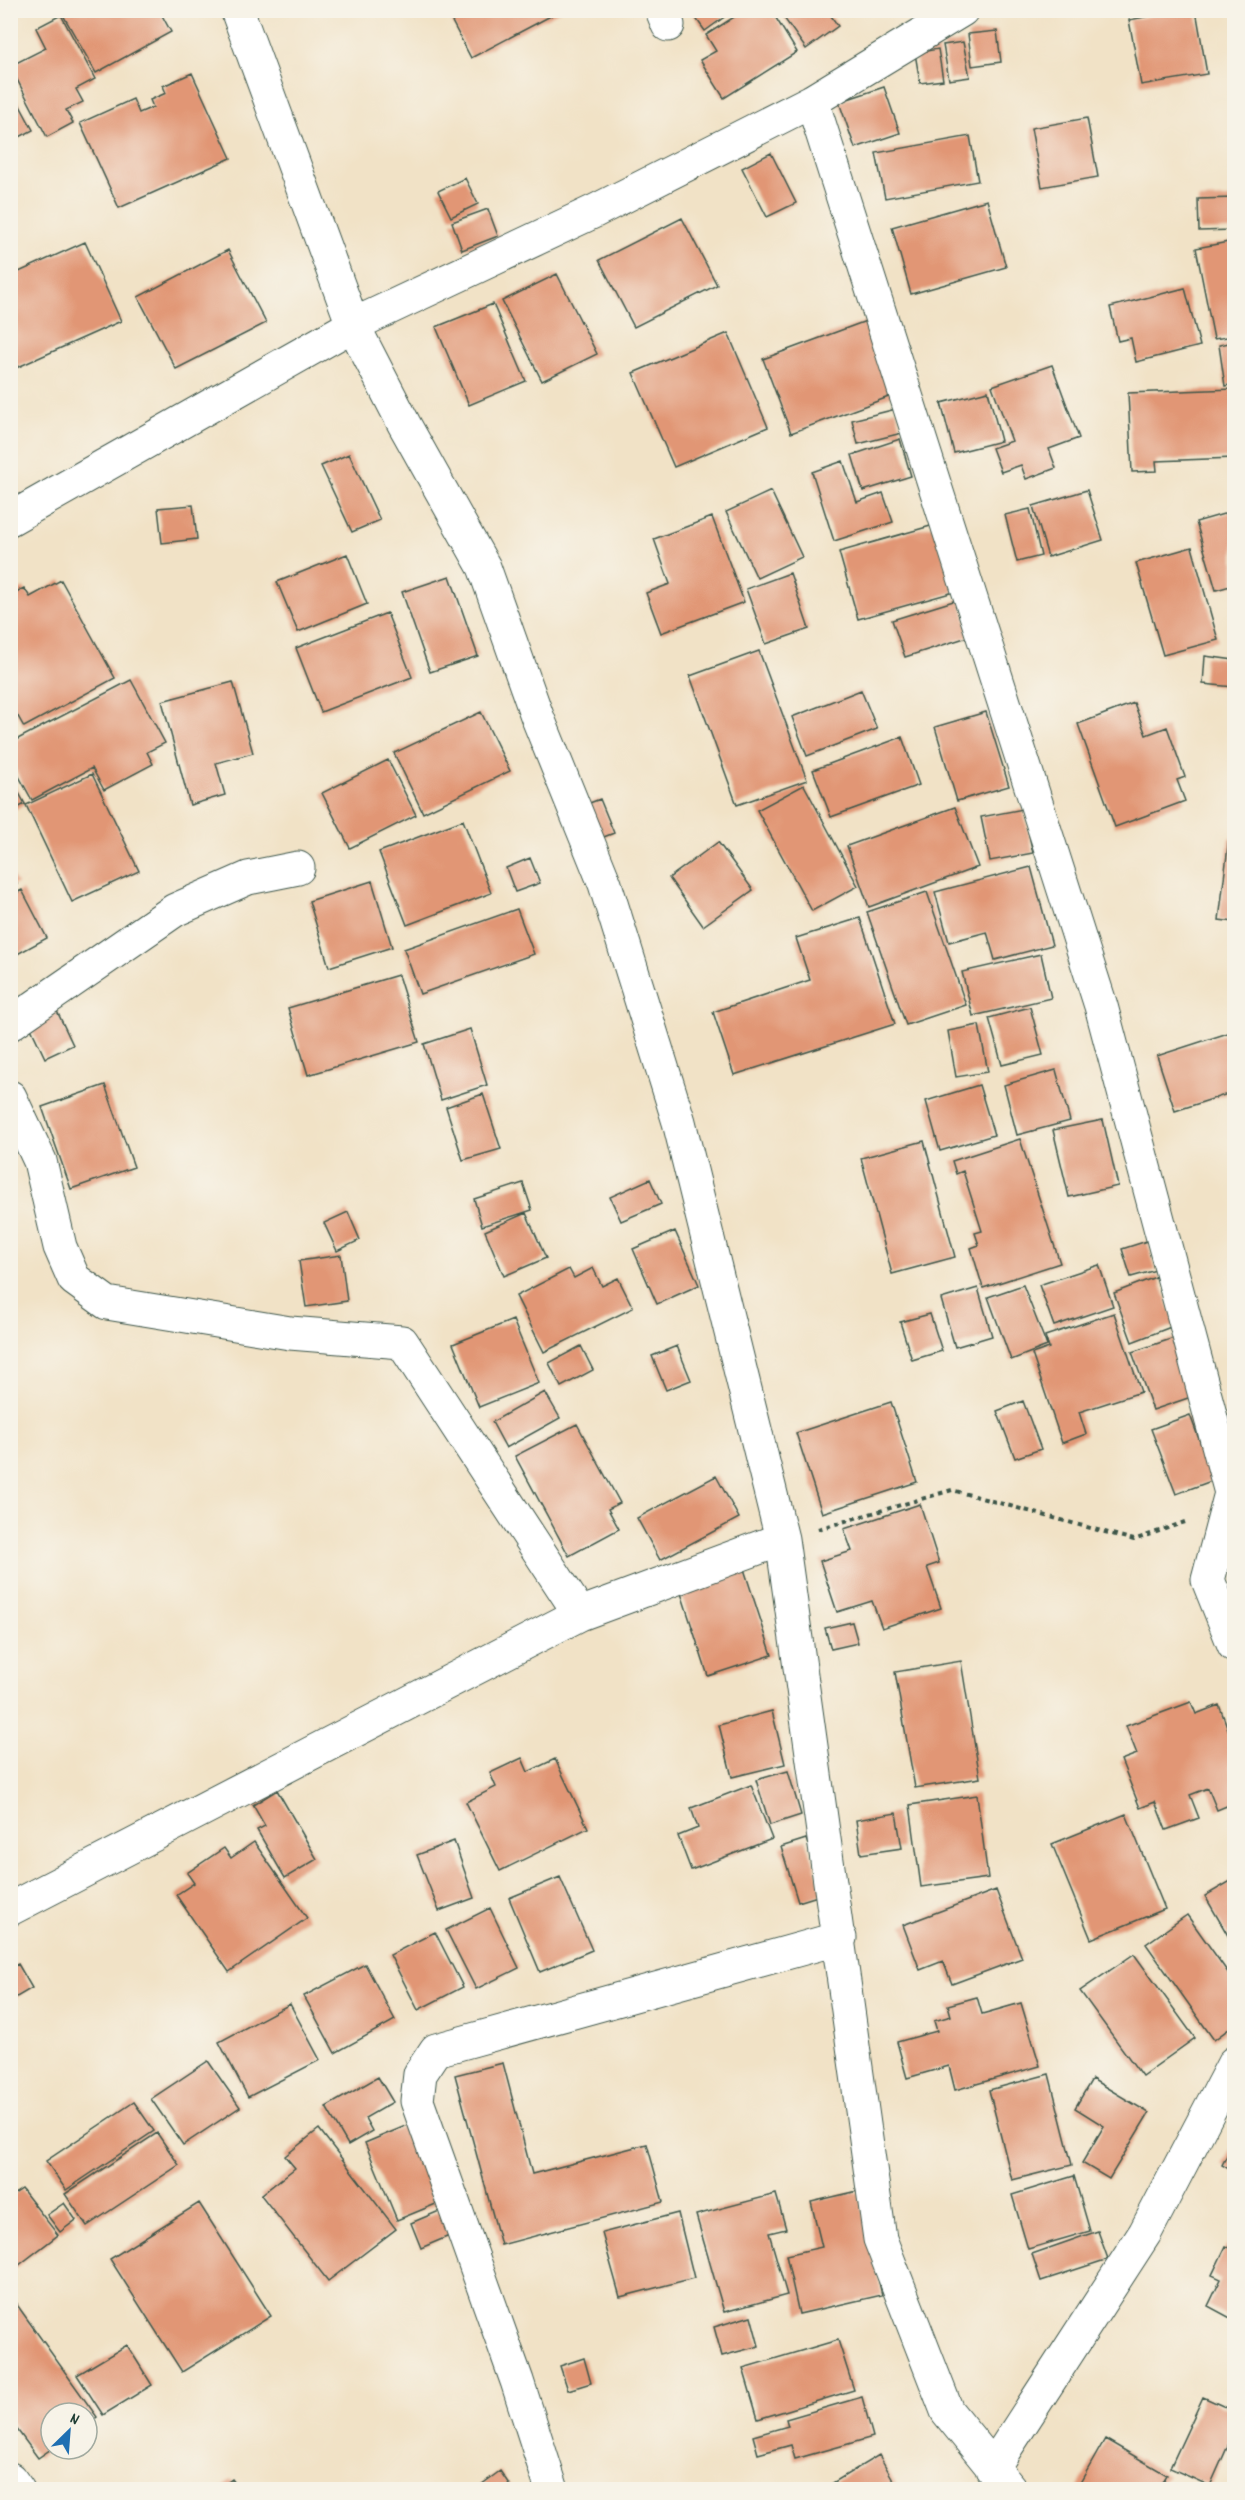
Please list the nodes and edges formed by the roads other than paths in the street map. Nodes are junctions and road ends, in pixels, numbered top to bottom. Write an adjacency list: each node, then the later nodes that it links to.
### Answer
1 (237, 10): 4 (street)
2 (962, 10): 3 (street)
3 (812, 101): 4 (street); 11 (street)
4 (353, 325): 5 (street); 9 (street)
5 (10, 519)
6 (298, 868): 7 (street)
7 (10, 1024)
8 (10, 1097): 10 (street)
9 (782, 1539): 10 (street); 13 (street)
10 (580, 1614): 12 (street)
11 (1234, 1645)
12 (10, 1910)
13 (840, 1938): 16 (street); 18 (street)
14 (1234, 2063): 16 (street)
15 (10, 2479): 17 (street)
16 (1001, 2479)
17 (18, 2490)
18 (552, 2490)

